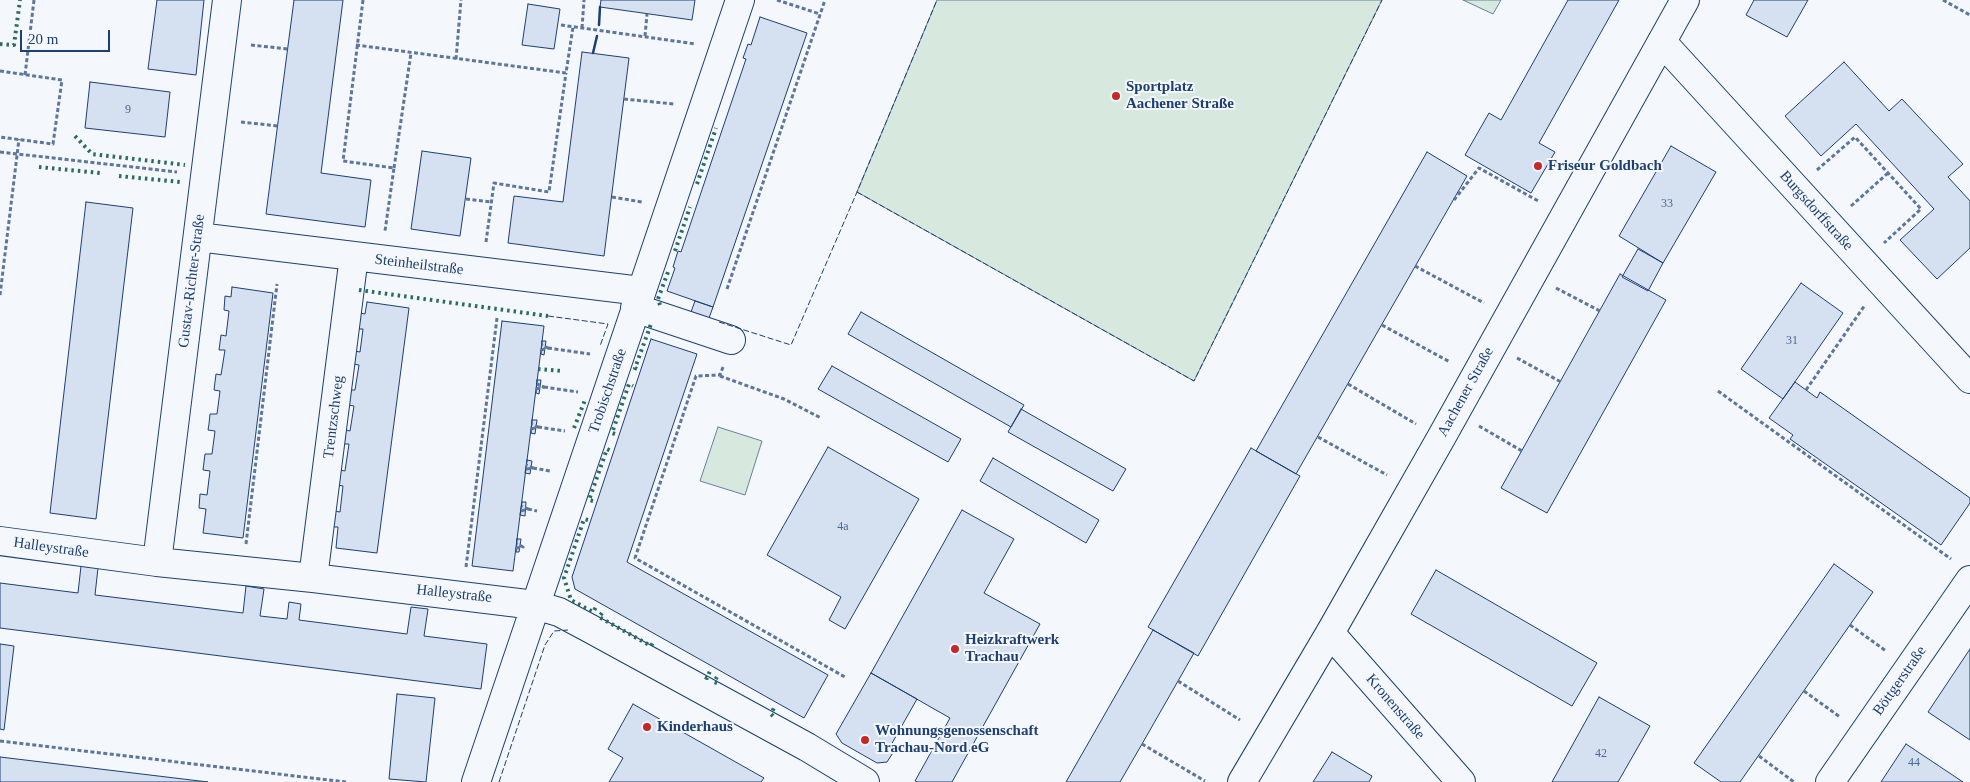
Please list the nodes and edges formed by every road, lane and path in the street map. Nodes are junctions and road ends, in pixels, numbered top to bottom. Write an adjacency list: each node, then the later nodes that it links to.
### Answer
1 (34, 0): 27 (path)
2 (227, 0): 18 (street, Gustav-Richter-Straße)
3 (362, 0): 20 (path)
4 (461, 0): 24 (path)
5 (584, 0): 16 (path)
6 (740, 0): 21 (street, Trobischstraße)
7 (777, 0): 12 (path)
8 (825, 0): 12 (path)
9 (1685, 0): 19 (street, Aachener Straße)
10 (1943, 0): 13 (path)
11 (647, 14): 17 (path)
12 (820, 14): 53 (path)
13 (1970, 16)
14 (561, 25): 15 (path)
15 (573, 28): 16 (path); 26 (path)
16 (582, 28): 17 (path)
17 (646, 36): 21 (path)
18 (222, 42): 22 (path); 30 (street, Gustav-Richter-Straße)
19 (1662, 42): 39 (street, Burgsdorffstraße); 43 (street, Aachener Straße)
20 (356, 45): 23 (path); 36 (path)
21 (724, 48): 29 (street, Trobischstraße)
22 (288, 49)
23 (411, 53): 24 (path); 36 (path)
24 (456, 59): 26 (path)
25 (0, 71): 27 (path)
26 (566, 73): 42 (path)
27 (25, 75): 33 (path)
28 (624, 99): 29 (path)
29 (704, 107): 55 (street, Trobischstraße)
30 (212, 120): 31 (path); 38 (street, Gustav-Richter-Straße)
31 (278, 126)
32 (0, 136): 33 (path)
33 (19, 139): 35 (path)
34 (0, 152): 35 (path)
35 (18, 155): 38 (path); 54 (path)
36 (394, 168): 47 (path)
37 (1888, 173): 39 (path); 44 (path); 49 (path)
38 (205, 175): 45 (street, Gustav-Richter-Straße)
39 (1796, 189): 44 (street, Burgsdorffstraße)
40 (466, 199): 42 (path)
41 (1454, 200): 43 (path)
42 (492, 202): 50 (path)
43 (1564, 216): 51 (street, Aachener Straße)
44 (1830, 226): 49 (street, Burgsdorffstraße)
45 (198, 237): 46 (street, Steinheilstraße); 83 (street, Gustav-Richter-Straße)
46 (354, 256): 47 (street, Steinheilstraße); 86 (street, Trentzschweg)
47 (382, 260): 50 (street, Steinheilstraße)
48 (1415, 266): 57 (path)
49 (1872, 272): 66 (street, Burgsdorffstraße); 69 (path)
50 (482, 273): 55 (street, Steinheilstraße)
51 (1532, 275): 56 (path); 57 (street, Aachener Straße)
52 (277, 284): 81 (path)
53 (728, 290)
54 (0, 294)
55 (638, 300): 60 (street, Steinheilstraße); 63 (street, Trobischstraße)
56 (1600, 311)
57 (1508, 316): 61 (street, Aachener Straße)
58 (497, 318): 84 (path)
59 (1382, 325): 65 (path)
60 (732, 340): 64 (path)
61 (1492, 345): 65 (street, Aachener Straße); 67 (path)
62 (541, 347): 63 (path)
63 (619, 358): 87 (street, Trobischstraße)
64 (720, 375): 72 (path); 91 (path)
65 (1475, 376): 71 (street, Aachener Straße)
66 (1970, 379)
67 (1561, 382)
68 (1348, 384): 76 (path)
69 (1806, 390)
70 (1718, 391): 85 (path)
71 (1455, 412): 76 (street, Aachener Straße); 77 (path)
72 (821, 418)
73 (532, 424): 74 (path)
74 (531, 429)
75 (1318, 437): 78 (path)
76 (1440, 438): 78 (street, Aachener Straße)
77 (1522, 451)
78 (1412, 488): 89 (street, Aachener Straße)
79 (522, 506): 80 (path)
80 (521, 511)
81 (246, 540)
82 (0, 541): 83 (street, Halleystraße)
83 (157, 562): 86 (street, Halleystraße)
84 (466, 570)
85 (1962, 571): 106 (street, Böttgerstraße)
86 (314, 578): 87 (street, Halleystraße)
87 (535, 605): 101 (street, Trobischstraße); 102 (street, Halleystraße)
88 (1850, 625): 90 (path)
89 (1330, 633): 103 (street, Aachener Straße); 104 (street, Kronenstraße)
90 (1887, 652)
91 (845, 677)
92 (1178, 681): 95 (path)
93 (1804, 691): 94 (path)
94 (1842, 718)
95 (1240, 720)
96 (0, 741): 100 (path)
97 (1142, 744): 99 (path)
98 (1759, 756): 105 (path)
99 (1206, 781)
100 (346, 782)
101 (476, 782)
102 (865, 782)
103 (1242, 782)
104 (1461, 782)
105 (1794, 782)
106 (1830, 782)

